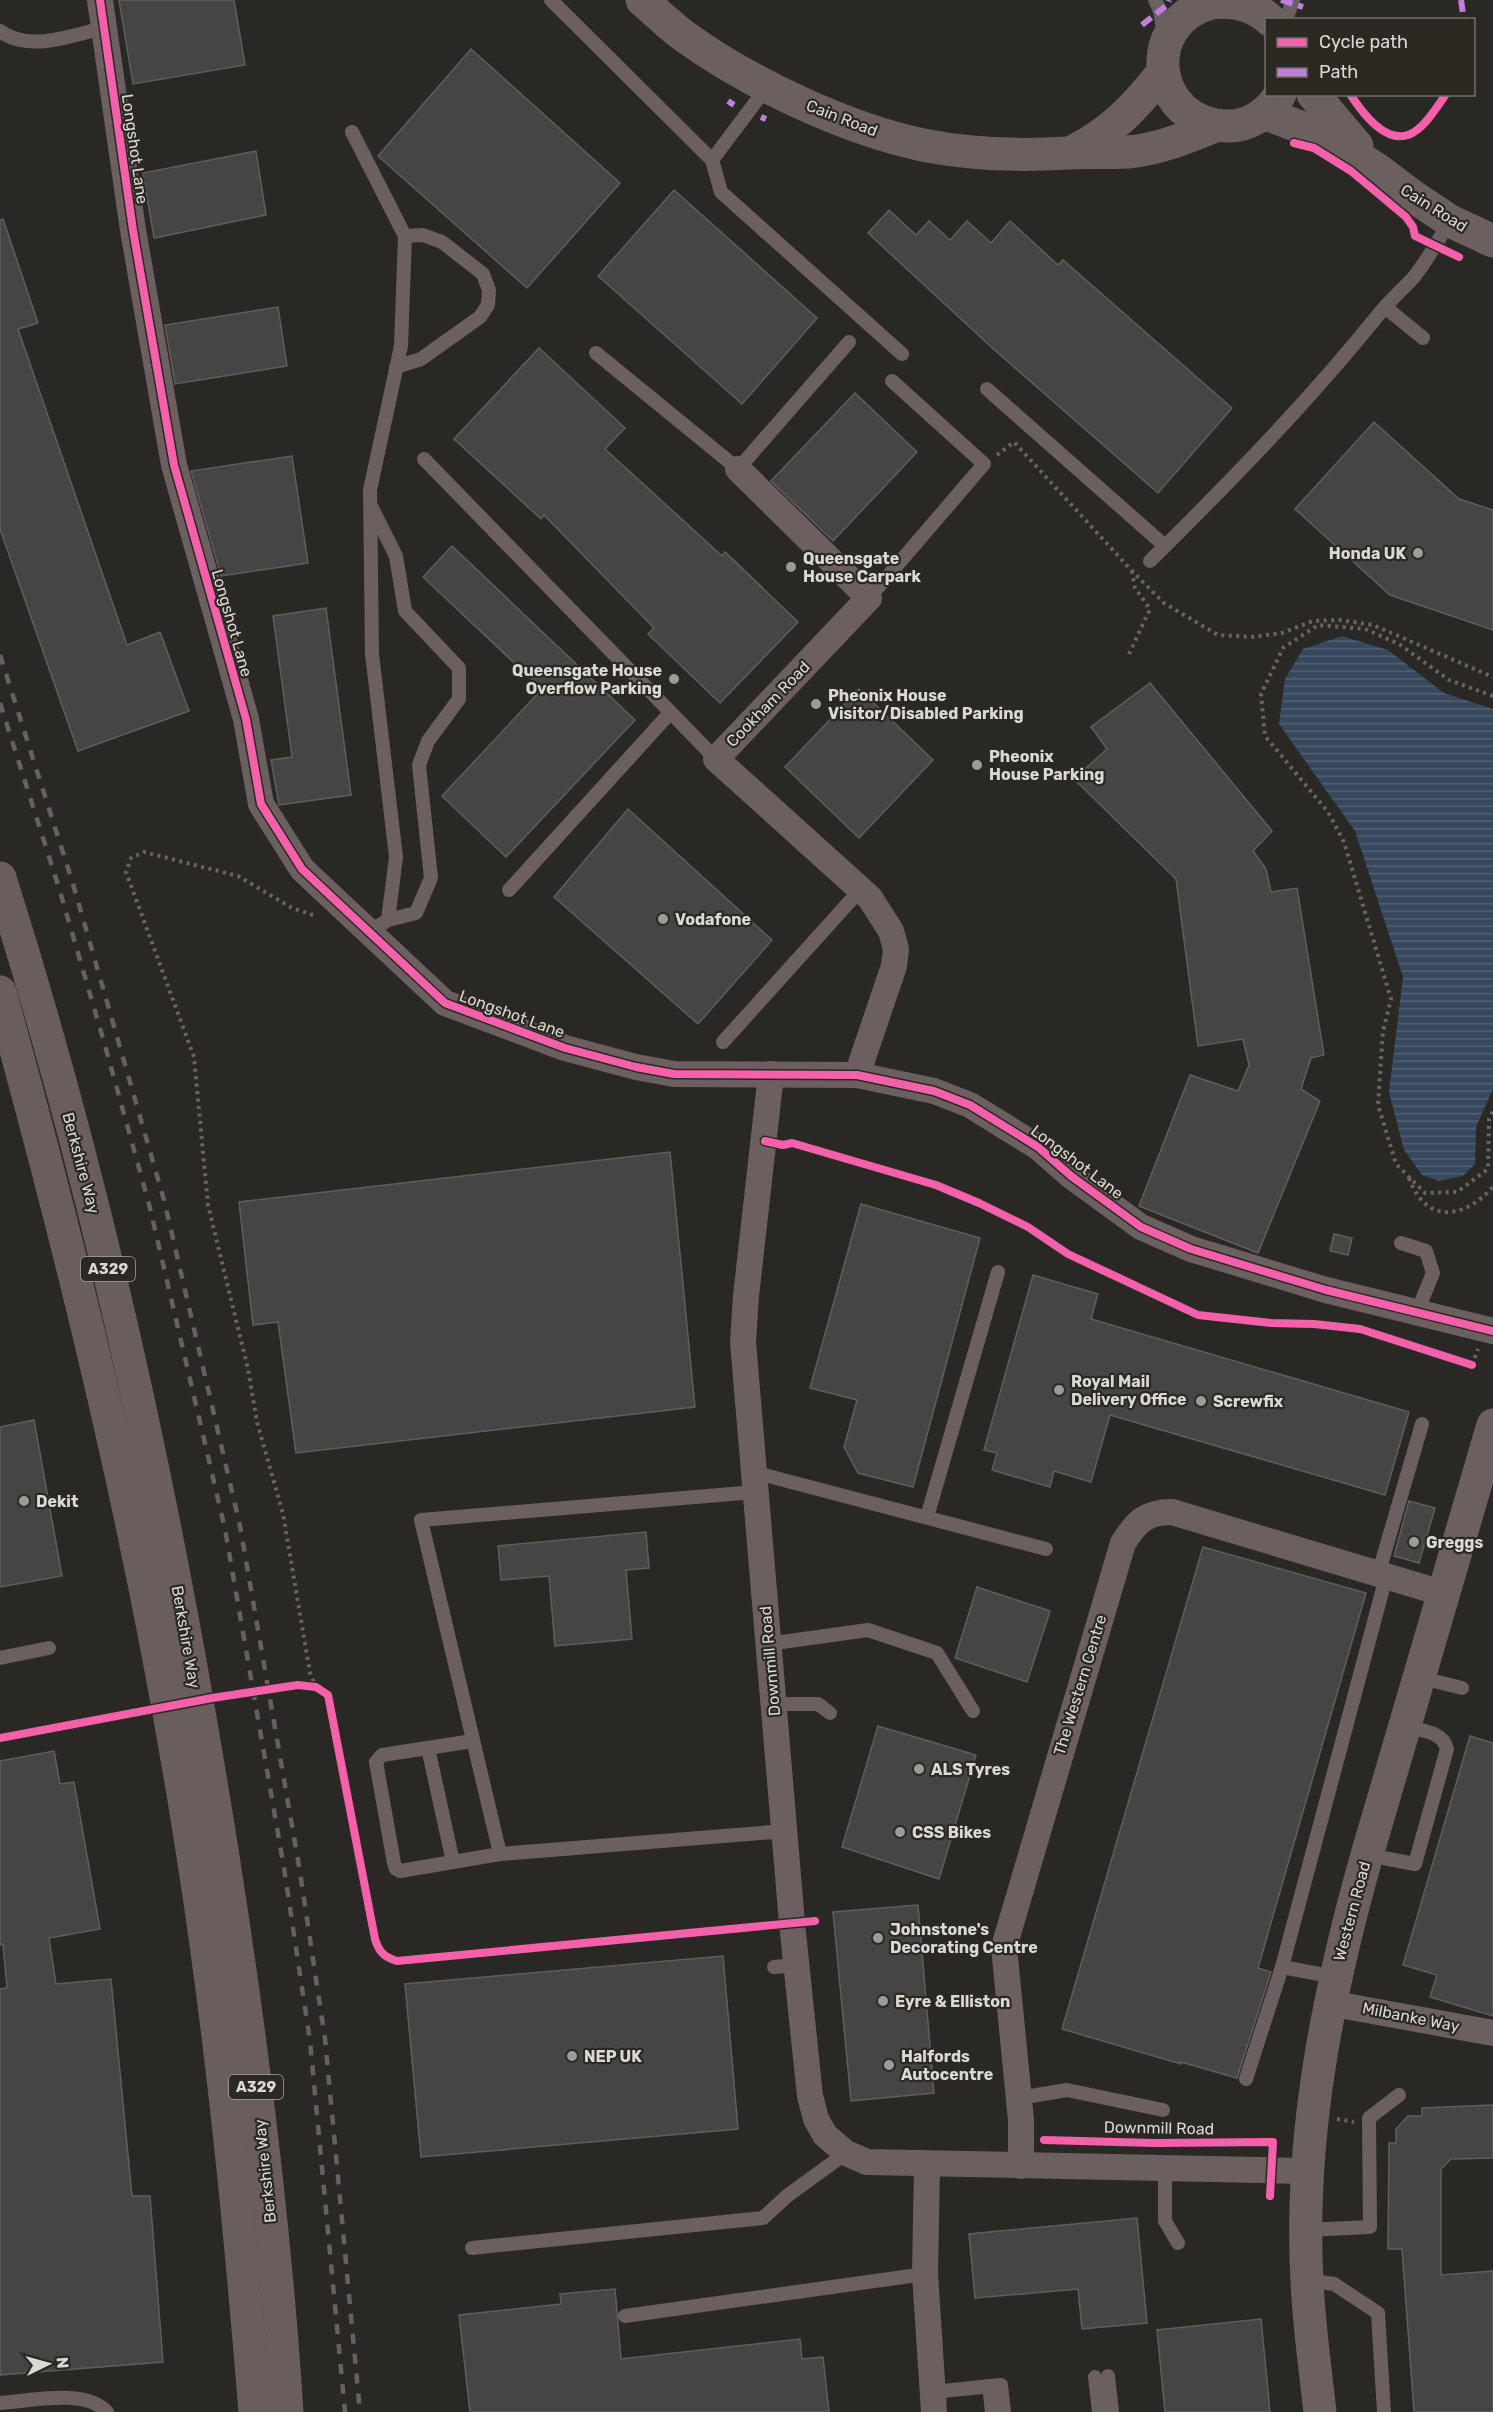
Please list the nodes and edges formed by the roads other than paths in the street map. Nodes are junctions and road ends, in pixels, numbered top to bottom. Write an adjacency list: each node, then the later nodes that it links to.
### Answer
1 (100, 0): 10 (street, Longshot Lane)
2 (551, 0): 19 (lane)
3 (642, 0): 13 (street, Cain Road)
4 (1155, 0): 12 (lane)
5 (1293, 0): 9 (lane)
6 (1238, 1): 7 (street); 8 (street)
7 (1190, 3): 12 (street, Cain Road)
8 (1268, 18)
9 (1287, 18)
10 (104, 28): 11 (lane); 43 (street, Longshot Lane)
11 (0, 31)
12 (1165, 57): 16 (street); 18 (street, Cain Road)
13 (768, 85): 18 (street, Cain Road); 19 (lane)
14 (1315, 96): 20 (street, Cain Road)
15 (1272, 104): 16 (street, Cain Road); 20 (street, Cain Road)
16 (1215, 126): 18 (street, Cain Road)
17 (352, 132): 22 (lane)
18 (1070, 153)
19 (712, 160): 28 (lane)
20 (1378, 170): 21 (street, Cain Road)
21 (1450, 220): 23 (street, Cain Road); 24 (lane)
22 (405, 236): 29 (lane); 29 (lane)
23 (1493, 241)
24 (1385, 307): 25 (lane); 35 (lane)
25 (1423, 338)
26 (849, 342): 33 (lane)
27 (596, 353): 33 (lane)
28 (902, 354)
29 (396, 366): 34 (lane)
30 (892, 381): 37 (lane)
31 (987, 389): 35 (lane)
32 (424, 459): 38 (lane)
33 (738, 469): 37 (street)
34 (370, 504): 43 (lane); 43 (lane)
35 (1165, 546): 36 (lane)
36 (1150, 561)
37 (869, 598): 39 (street, Cookham Road)
38 (670, 712): 39 (lane); 42 (lane)
39 (716, 759): 41 (street, Cookham Road)
40 (0, 878): 62 (highway, Berkshire Way / A329)
41 (861, 889): 45 (lane); 47 (street, Cookham Road)
42 (509, 890)
43 (379, 926): 46 (street, Longshot Lane)
44 (0, 992): 62 (highway, Berkshire Way / A329)
45 (723, 1042)
46 (771, 1074): 47 (street, Longshot Lane); 54 (street, Downmill Road)
47 (857, 1075): 50 (street, Longshot Lane)
48 (1401, 1244): 50 (lane)
49 (998, 1272): 55 (lane)
50 (1417, 1312): 51 (street, Longshot Lane)
51 (1485, 1340)
52 (1422, 1424): 57 (lane)
53 (1493, 1425): 58 (street, Western Road)
54 (754, 1482): 55 (lane); 59 (street, Downmill Road); 69 (lane)
55 (927, 1517): 56 (lane)
56 (1046, 1549)
57 (1382, 1576): 58 (street, The Western Centre); 76 (lane); 81 (street, The Western Centre)
58 (1442, 1593): 63 (street, Western Road)
59 (768, 1644): 65 (street, Downmill Road); 66 (lane)
60 (49, 1648): 61 (lane)
61 (0, 1658)
62 (176, 1668): 71 (highway, Berkshire Way / A329)
63 (1418, 1677): 64 (lane); 68 (street, Western Road)
64 (1462, 1688)
65 (773, 1704): 67 (lane); 72 (street, Downmill Road)
66 (973, 1711)
67 (830, 1713)
68 (1404, 1727): 74 (street, Western Road); 74 (lane)
69 (473, 1741): 70 (lane); 73 (lane)
70 (428, 1748): 75 (lane); 75 (lane)
71 (193, 1766): 98 (highway, Berkshire Way / A329); 99 (highway, Berkshire Way / A329)
72 (784, 1831): 73 (lane); 83 (street, Downmill Road)
73 (500, 1854): 75 (lane)
74 (1367, 1855): 77 (street, Western Road)
75 (453, 1862)
76 (1282, 1967): 77 (lane); 79 (lane)
77 (1332, 1990): 78 (street, Milbanke Way); 87 (street, Western Road)
78 (1493, 2033)
79 (1246, 2079)
80 (1399, 2095): 88 (lane)
81 (1019, 2098): 82 (lane); 85 (street, The Western Centre)
82 (1163, 2110)
83 (846, 2153): 84 (street, Downmill Road); 90 (lane)
84 (927, 2164): 85 (street, Downmill Road); 91 (street)
85 (1021, 2166): 86 (street, Downmill Road)
86 (1165, 2168): 87 (street, Downmill Road); 89 (lane)
87 (1308, 2171): 88 (street, Western Road)
88 (1306, 2230): 92 (street, Western Road)
89 (1178, 2243)
90 (472, 2248)
91 (925, 2274): 93 (lane); 95 (street)
92 (1306, 2280): 104 (street, Western Road); 105 (lane)
93 (625, 2316)
94 (989, 2386): 95 (lane); 100 (lane); 101 (lane)
95 (933, 2402)
96 (0, 2403): 97 (lane)
97 (107, 2412)
98 (255, 2412)
99 (287, 2412)
100 (992, 2412)
101 (1004, 2412)
102 (1099, 2412): 103 (lane)
103 (1112, 2412)
104 (1320, 2412)
105 (1384, 2412)

